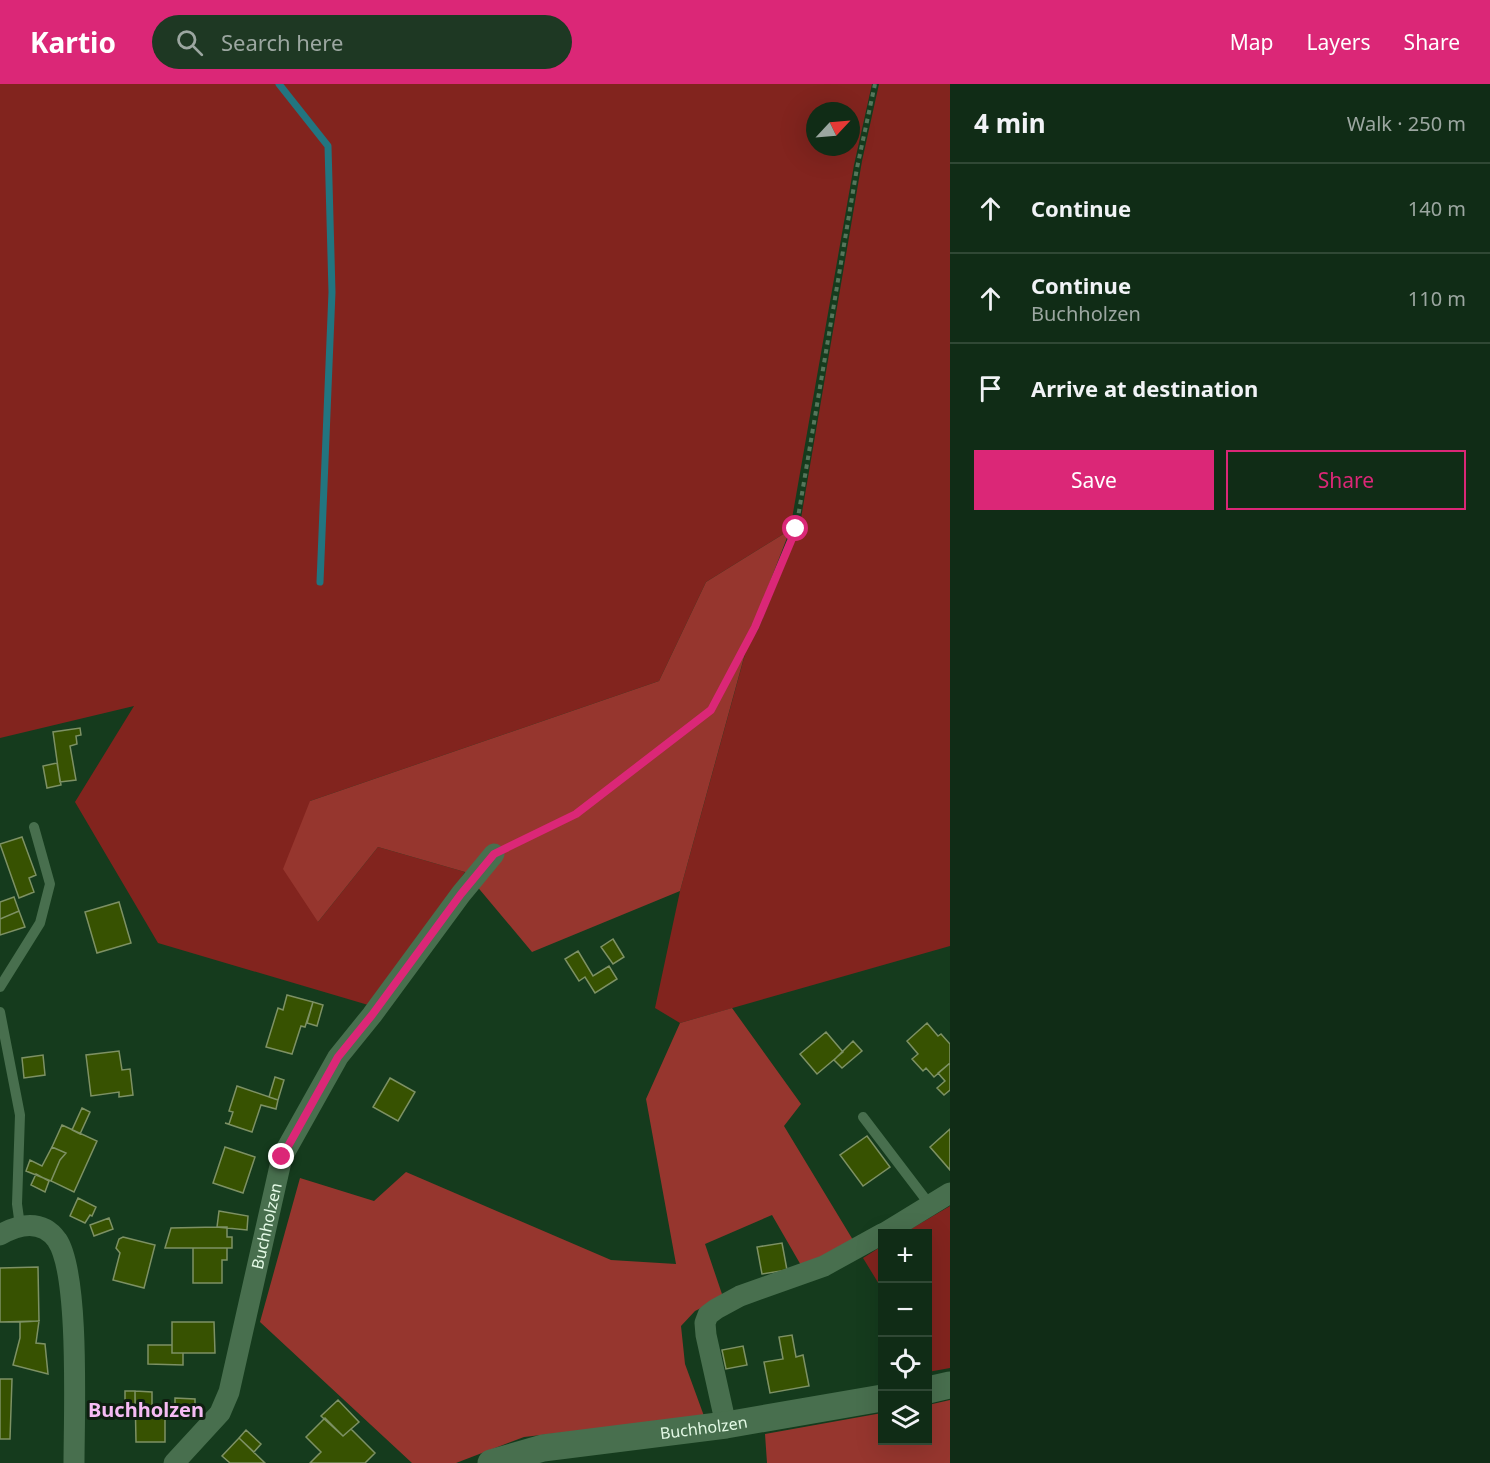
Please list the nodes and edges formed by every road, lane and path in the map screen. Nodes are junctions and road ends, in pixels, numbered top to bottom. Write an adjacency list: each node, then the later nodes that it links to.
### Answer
1 (875, 84): 3 (path)
2 (34, 827): 4 (lane)
3 (494, 854): 18 (street, Buchholzen)
4 (0, 987)
5 (0, 1012): 9 (lane)
6 (863, 1117): 8 (lane)
7 (950, 1193): 8 (street)
8 (930, 1205): 10 (street)
9 (20, 1226): 11 (street); 17 (street)
10 (891, 1229)
11 (0, 1235)
12 (878, 1237): 16 (street)
13 (950, 1385): 14 (street)
14 (932, 1389)
15 (878, 1399): 16 (street, Buchholzen)
16 (726, 1425): 19 (street, Buchholzen)
17 (74, 1463)
18 (174, 1463)
19 (491, 1463)

